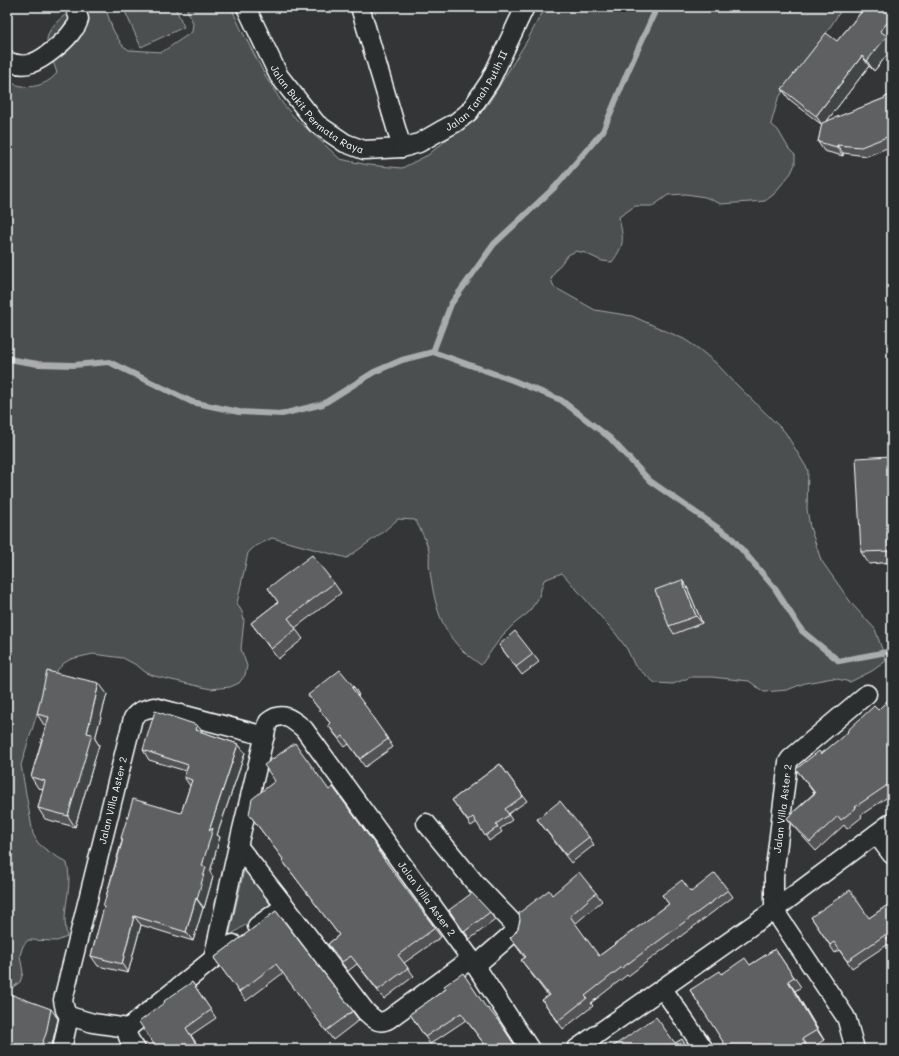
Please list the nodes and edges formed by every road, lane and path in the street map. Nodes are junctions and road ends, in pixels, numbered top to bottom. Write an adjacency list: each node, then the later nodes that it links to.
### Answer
1 (75, 7): 5 (street)
2 (246, 7): 6 (street, Jalan Bukit Permata Raya)
3 (360, 7): 6 (street)
4 (524, 7): 6 (street, Jalan Tanah Putih II)
5 (7, 61)
6 (402, 148)
7 (867, 694): 15 (street, Jalan Villa Aster 2)
8 (265, 736): 12 (street, Jalan Villa Aster 2); 17 (street, Jalan Villa Aster 2); 19 (street, Jalan Villa Aster 2)
9 (892, 822): 11 (street)
10 (426, 823): 17 (street)
11 (876, 834): 13 (street); 15 (street)
12 (238, 846): 14 (street); 16 (street, Jalan Villa Aster 2)
13 (892, 855)
14 (285, 906): 16 (street); 17 (street)
15 (774, 910): 18 (street); 26 (street)
16 (213, 959): 20 (street)
17 (473, 962): 23 (street, Jalan Villa Aster 2)
18 (663, 989): 24 (street); 25 (street)
19 (69, 1016): 20 (street); 21 (street, Jalan Villa Aster 2)
20 (128, 1028): 22 (street)
21 (62, 1049)
22 (136, 1049)
23 (530, 1049)
24 (576, 1049)
25 (704, 1049)
26 (855, 1049)

